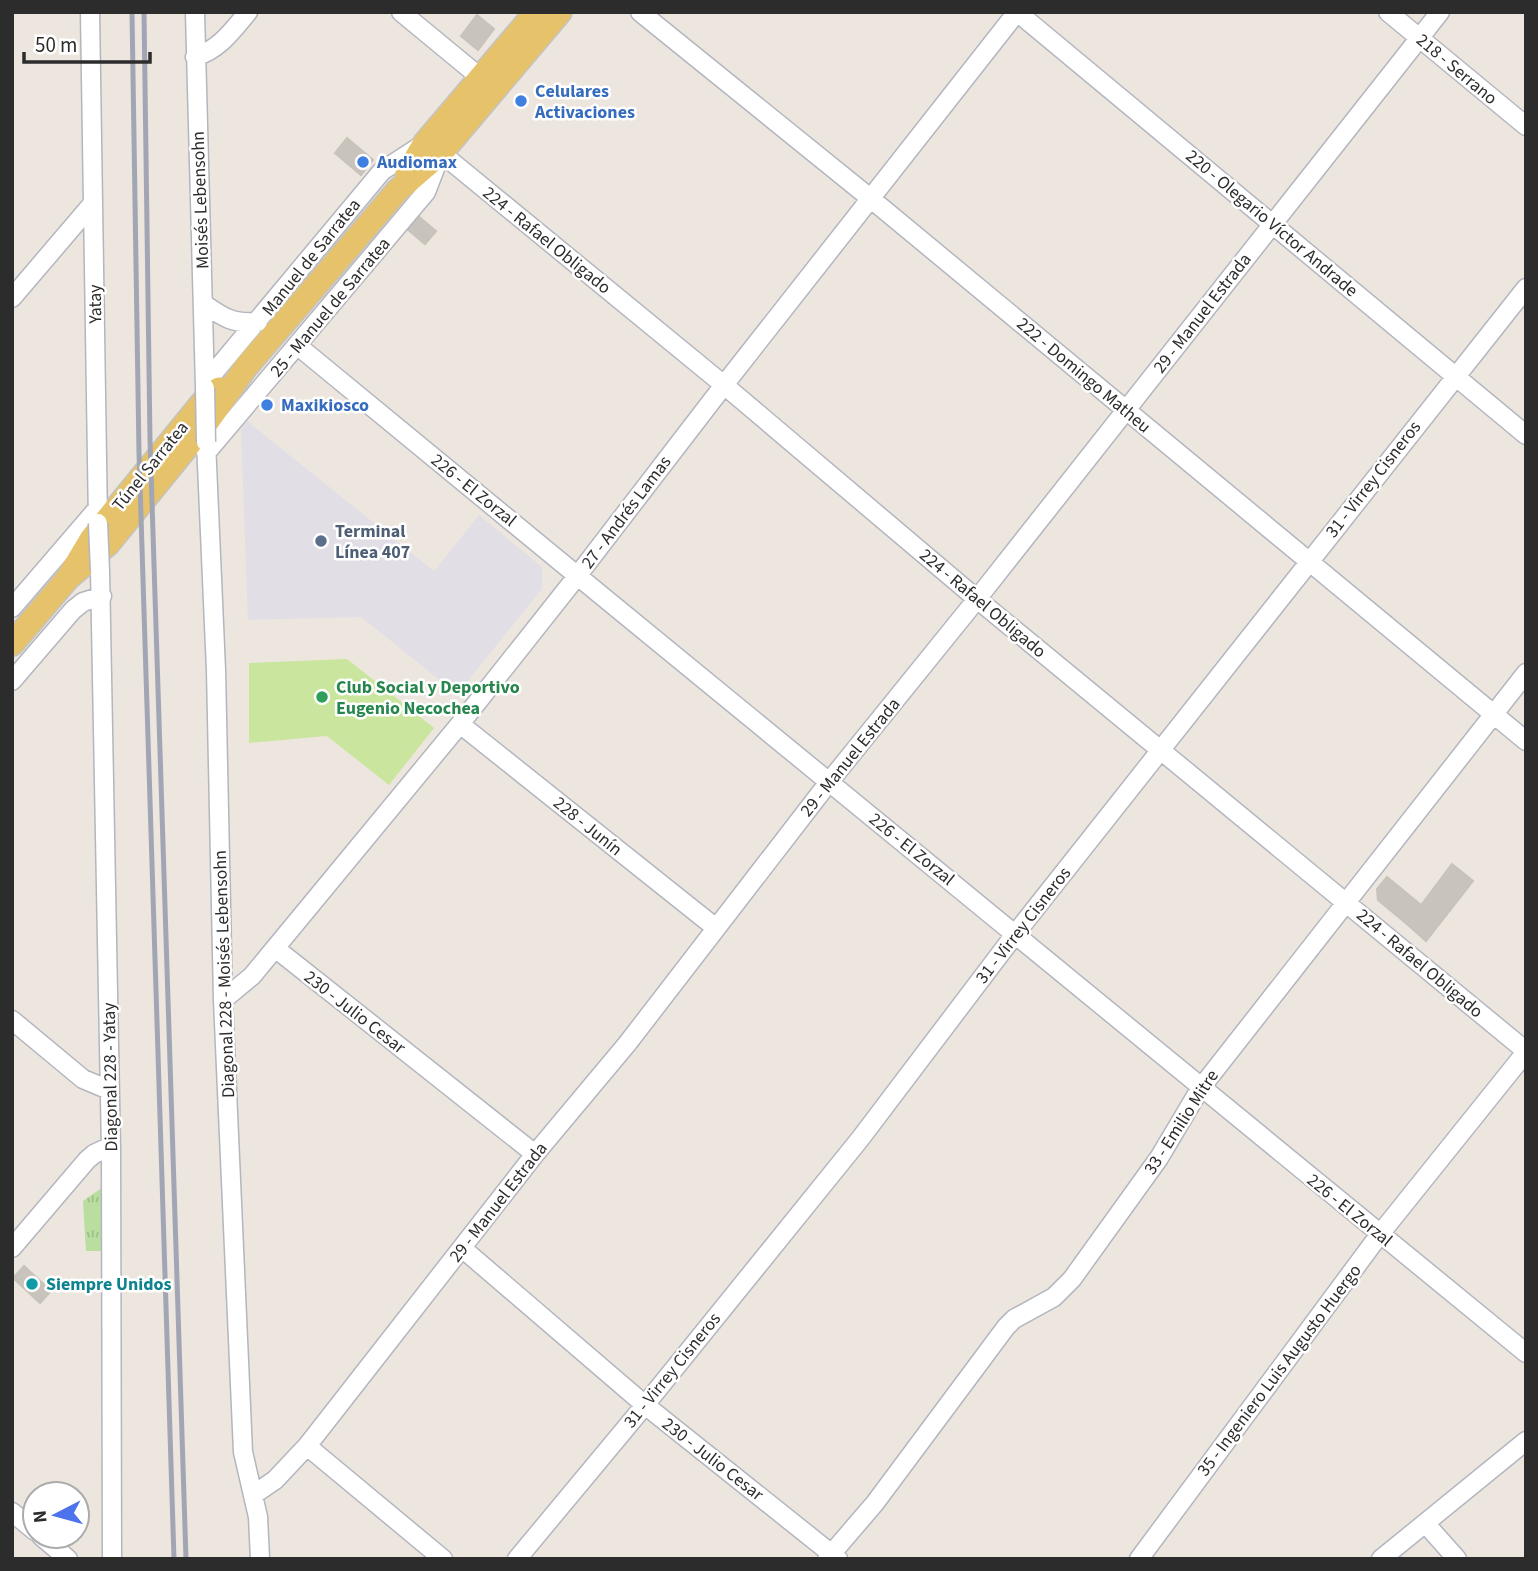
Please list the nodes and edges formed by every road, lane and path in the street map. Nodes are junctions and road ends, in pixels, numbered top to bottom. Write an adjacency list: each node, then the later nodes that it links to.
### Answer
1 (90, 12): 18 (street, Yatay)
2 (195, 12): 12 (street, Moisés Lebensohn)
3 (248, 12): 12 (street)
4 (401, 12): 13 (street)
5 (536, 12): 13 (main road, Manuel de Sarratea)
6 (560, 12): 15 (main road, 25 - Manuel de Sarratea)
7 (640, 12): 17 (street, 222 - Domingo Matheu)
8 (1017, 12): 17 (street, 27 - Andrés Lamas); 19 (street, 220 - Olegario Víctor Andrade)
9 (1388, 12): 11 (street, 218 - Serrano)
10 (1440, 12): 11 (street, 29 - Manuel Estrada)
11 (1420, 39): 14 (street, 218 - Serrano); 19 (street, 29 - Manuel Estrada)
12 (195, 57): 22 (street, Moisés Lebensohn)
13 (481, 78): 15 (main road, Manuel de Sarratea)
14 (1526, 126)
15 (433, 148): 16 (main road, Manuel de Sarratea); 23 (street, Manuel de Sarratea); 24 (street, 25 - Manuel de Sarratea); 27 (street, 224 - Rafael Obligado)
16 (398, 190): 37 (main road, Túnel Sarratea)
17 (870, 198): 27 (street, 27 - Andrés Lamas); 28 (street, 222 - Domingo Matheu)
18 (93, 203): 20 (street); 31 (street, Yatay)
19 (1272, 223): 25 (street, 220 - Olegario Víctor Andrade); 28 (street, 29 - Manuel Estrada)
20 (16, 286)
21 (1526, 288): 25 (street, 31 - Virrey Cisneros)
22 (204, 304): 23 (street); 26 (street, Moisés Lebensohn)
23 (258, 322): 26 (street, Manuel de Sarratea)
24 (298, 345): 30 (street, 25 - Manuel de Sarratea); 33 (street, 226 - El Zorzal)
25 (1454, 377): 29 (street, 220 - Olegario Víctor Andrade); 32 (street, 31 - Virrey Cisneros)
26 (205, 385): 30 (street, Diagonal 228 - Moisés Lebensohn, bridge)
27 (723, 385): 33 (street, 27 - Andrés Lamas); 36 (street, 224 - Rafael Obligado)
28 (1125, 409): 32 (street, 222 - Domingo Matheu); 36 (street, 29 - Manuel Estrada)
29 (1526, 435)
30 (206, 448): 49 (street, Diagonal 228 - Moisés Lebensohn)
31 (98, 516): 34 (street, Yatay, bridge); 35 (street)
32 (1308, 561): 40 (street, 222 - Domingo Matheu); 43 (street, 31 - Virrey Cisneros)
33 (578, 575): 41 (street, 27 - Andrés Lamas); 44 (street, 226 - El Zorzal)
34 (102, 596): 39 (street); 53 (street, Diagonal 228 - Yatay)
35 (15, 598)
36 (977, 599): 43 (street, 224 - Rafael Obligado); 44 (street, 29 - Manuel Estrada)
37 (12, 643)
38 (1526, 673): 40 (street, 33 - Emilio Mitre)
39 (12, 681)
40 (1494, 715): 42 (street, 222 - Domingo Matheu); 45 (street, 33 - Emilio Mitre)
41 (460, 724): 46 (street, 228 - Junín); 48 (street, 27 - Andrés Lamas)
42 (1526, 741)
43 (1162, 749): 45 (street, 224 - Rafael Obligado); 47 (street, 31 - Virrey Cisneros)
44 (830, 782): 46 (street, 29 - Manuel Estrada); 47 (street, 226 - El Zorzal)
45 (1346, 901): 51 (street, 224 - Rafael Obligado); 52 (street, 33 - Emilio Mitre)
46 (716, 928): 55 (street, 29 - Manuel Estrada)
47 (1016, 933): 52 (street, 226 - El Zorzal); 60 (street, 31 - Virrey Cisneros)
48 (275, 948): 49 (street, 27 - Andrés Lamas); 55 (street, 230 - Julio Cesar)
49 (223, 1000): 63 (street, Diagonal 228 - Moisés Lebensohn)
50 (12, 1020): 53 (street)
51 (1526, 1051): 56 (street, 35 - Ingeniero Luis Augusto Huergo)
52 (1200, 1089): 56 (street, 226 - El Zorzal); 65 (street, 33 - Emilio Mitre)
53 (109, 1090): 54 (street, Diagonal 228 - Yatay)
54 (111, 1146): 57 (street); 66 (street, Diagonal 228 - Yatay)
55 (535, 1154): 58 (street, 29 - Manuel Estrada)
56 (1380, 1234): 59 (street, 226 - El Zorzal); 70 (street, 35 - Ingeniero Luis Augusto Huergo)
57 (12, 1248)
58 (462, 1248): 60 (street, 230 - Julio Cesar); 62 (street, 29 - Manuel Estrada)
59 (1526, 1353)
60 (645, 1405): 65 (street, 230 - Julio Cesar); 69 (street, 31 - Virrey Cisneros)
61 (1526, 1441): 64 (street)
62 (307, 1446): 63 (street, 29 - Manuel Estrada); 68 (street)
63 (253, 1495): 67 (street, Diagonal 228 - Moisés Lebensohn)
64 (1425, 1523): 71 (street); 72 (street)
65 (832, 1557)
66 (112, 1559)
67 (260, 1559)
68 (443, 1559)
69 (517, 1559)
70 (1139, 1559)
71 (1381, 1559)
72 (1457, 1559)

